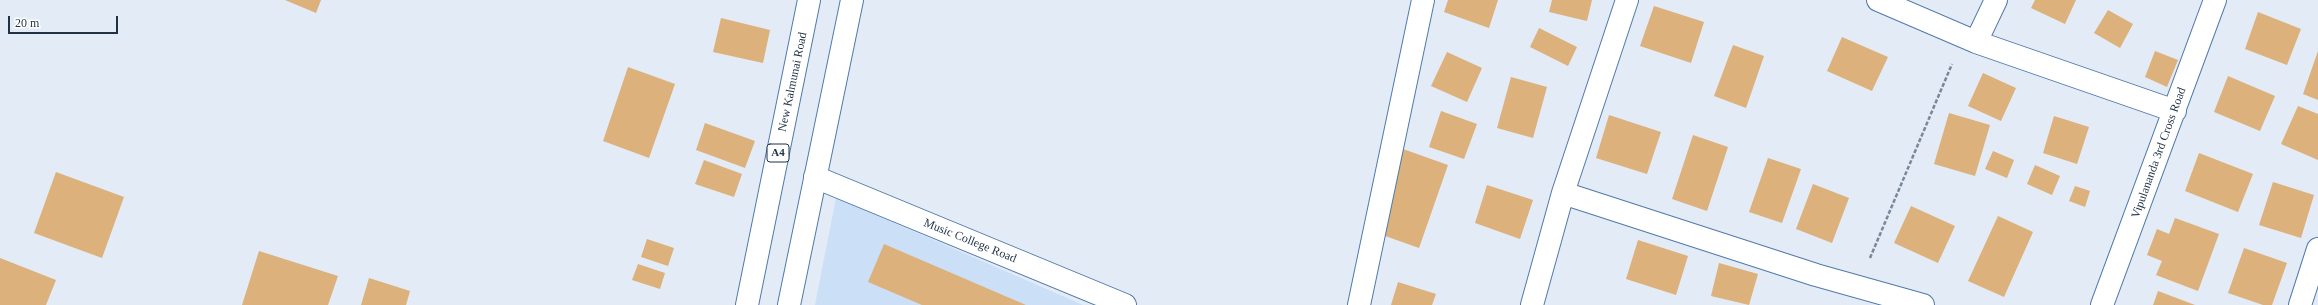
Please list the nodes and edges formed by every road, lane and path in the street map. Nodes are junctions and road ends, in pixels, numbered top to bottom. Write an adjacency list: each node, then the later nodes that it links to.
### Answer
1 (809, 0): 14 (main road, New Kalmunai Road / A4)
2 (852, 0): 10 (main road)
3 (1423, 0): 17 (main road)
4 (1627, 0): 11 (main road)
5 (1878, 0): 8 (main road)
6 (1996, 0): 8 (main road)
7 (2215, 0): 9 (main road, Vipulananda 3rd Cross Road)
8 (1970, 39): 9 (main road); 13 (path)
9 (2175, 111): 20 (main road, Vipulananda 3rd Cross Road)
10 (815, 177): 15 (main road); 16 (main road, Music College Road)
11 (1564, 193): 13 (main road); 18 (main road)
12 (2318, 249): 21 (main road)
13 (1859, 286): 19 (main road)
14 (746, 305)
15 (789, 305)
16 (1125, 305)
17 (1359, 305)
18 (1532, 305)
19 (1923, 305)
20 (2102, 305)
21 (2300, 305)

